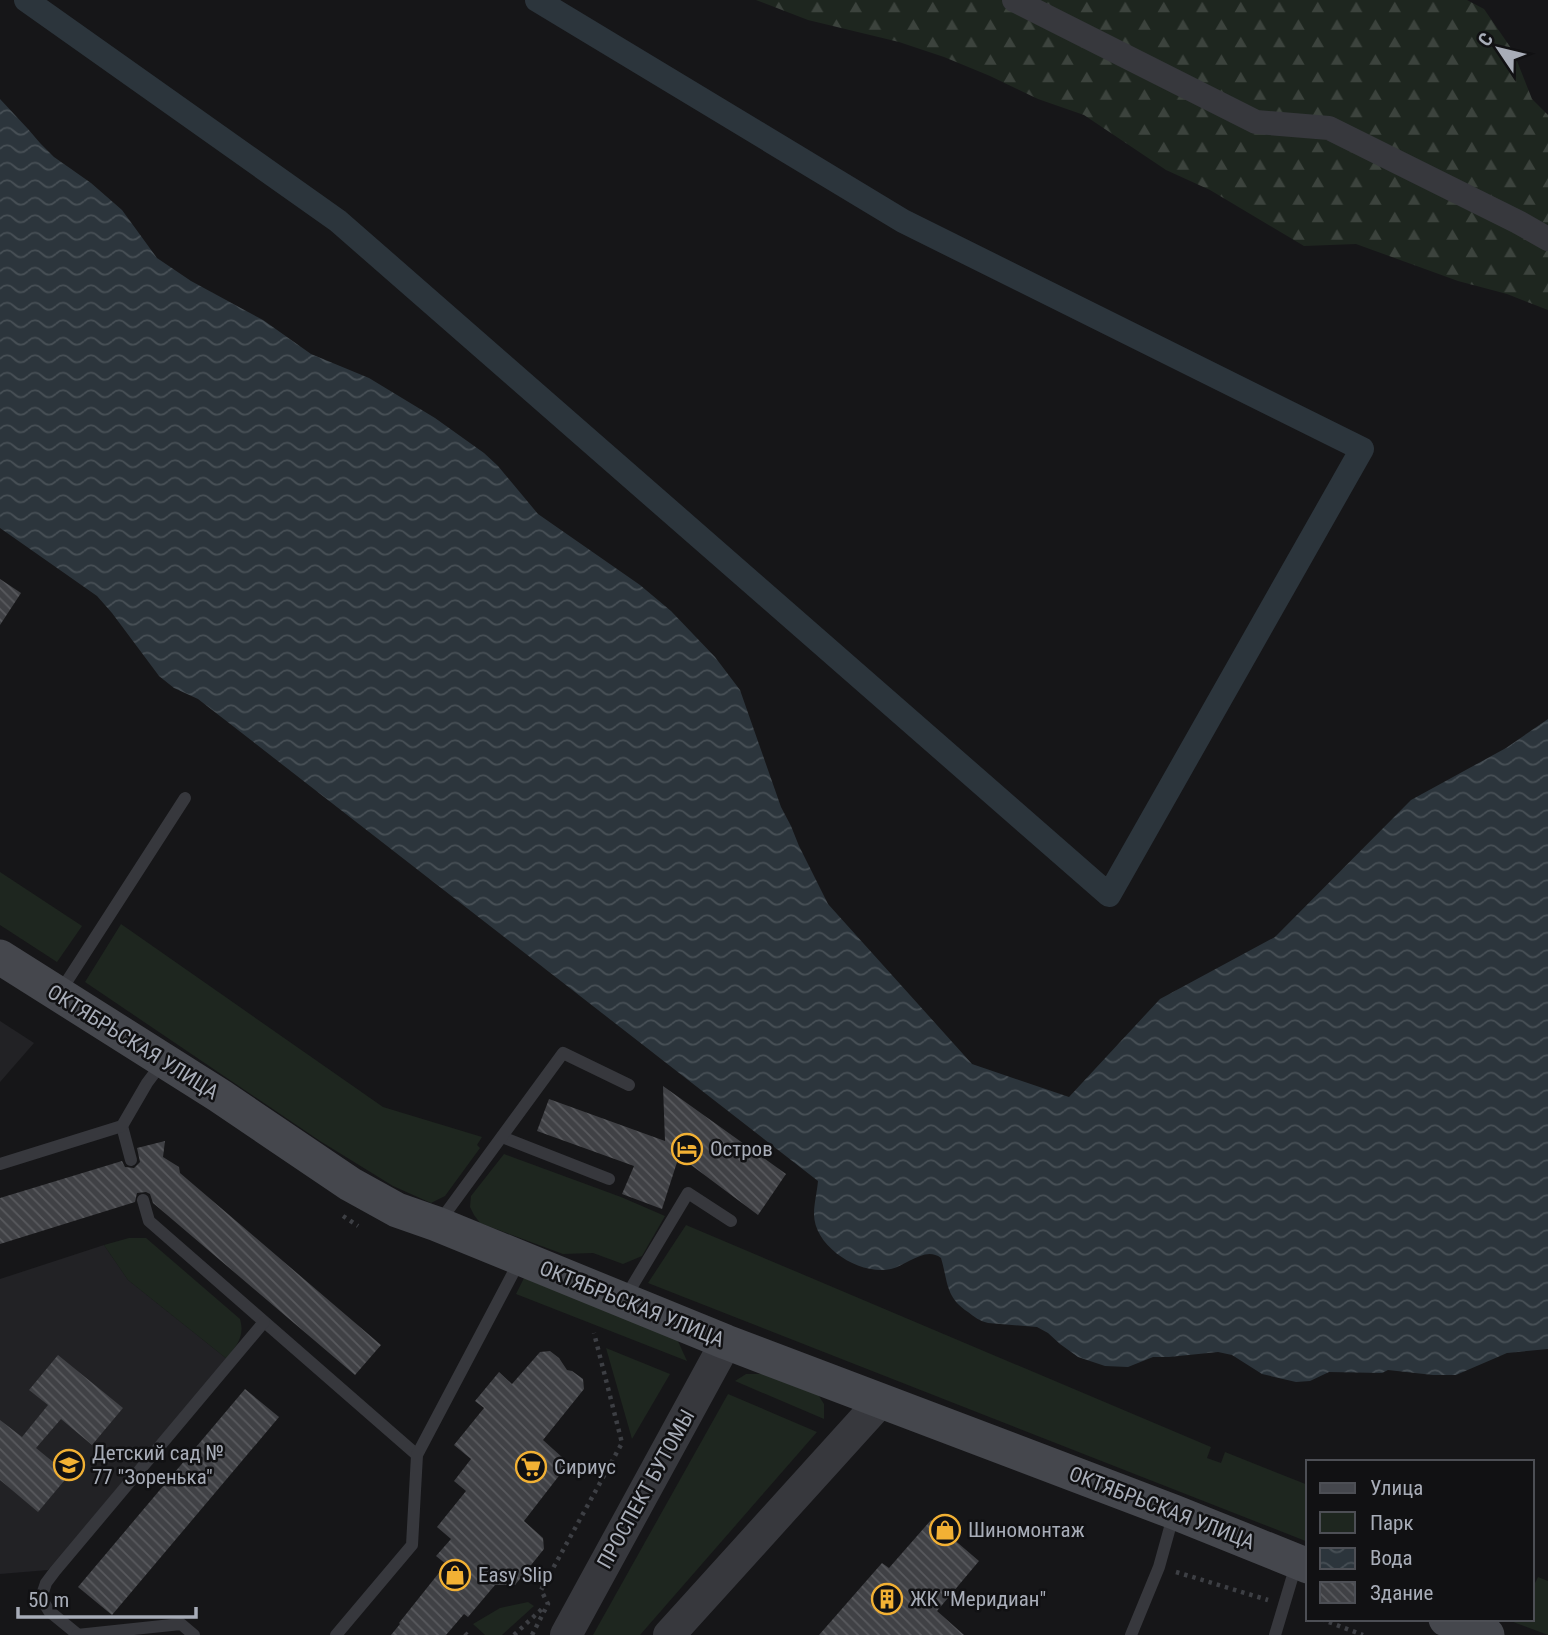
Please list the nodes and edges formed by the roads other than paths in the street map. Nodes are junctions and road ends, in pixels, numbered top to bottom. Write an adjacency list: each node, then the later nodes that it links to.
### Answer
1 (1014, 0): 2 (street)
2 (1548, 239)
3 (185, 798): 5 (lane)
4 (0, 957): 5 (main road, ОКТЯБРЬСКАЯ УЛИЦА)
5 (58, 995): 6 (main road, ОКТЯБРЬСКАЯ УЛИЦА)
6 (163, 1060): 8 (lane); 15 (main road, ОКТЯБРЬСКАЯ УЛИЦА)
7 (629, 1085): 9 (lane)
8 (122, 1126): 10 (lane); 11 (lane)
9 (502, 1137): 12 (lane); 15 (lane)
10 (131, 1160)
11 (0, 1164)
12 (609, 1179)
13 (143, 1200): 18 (lane)
14 (731, 1221): 17 (lane)
15 (437, 1224): 16 (main road, ОКТЯБРЬСКАЯ УЛИЦА)
16 (520, 1259): 17 (main road, ОКТЯБРЬСКАЯ УЛИЦА); 21 (lane)
17 (624, 1301): 19 (main road, ОКТЯБРЬСКАЯ УЛИЦА)
18 (264, 1322): 21 (lane); 25 (lane)
19 (726, 1342): 20 (main road, ОКТЯБРЬСКАЯ УЛИЦА); 28 (street, ПРОСПЕКТ БУТОМЫ)
20 (880, 1402): 22 (main road, ОКТЯБРЬСКАЯ УЛИЦА); 29 (street)
21 (417, 1455): 27 (lane)
22 (1174, 1511): 23 (main road, ОКТЯБРЬСКАЯ УЛИЦА); 30 (lane)
23 (1303, 1564): 31 (lane)
24 (1451, 1621): 32 (main road)
25 (77, 1635): 26 (lane)
26 (194, 1635)
27 (336, 1635)
28 (566, 1635)
29 (668, 1635)
30 (1131, 1635)
31 (1275, 1635)
32 (1487, 1635)

